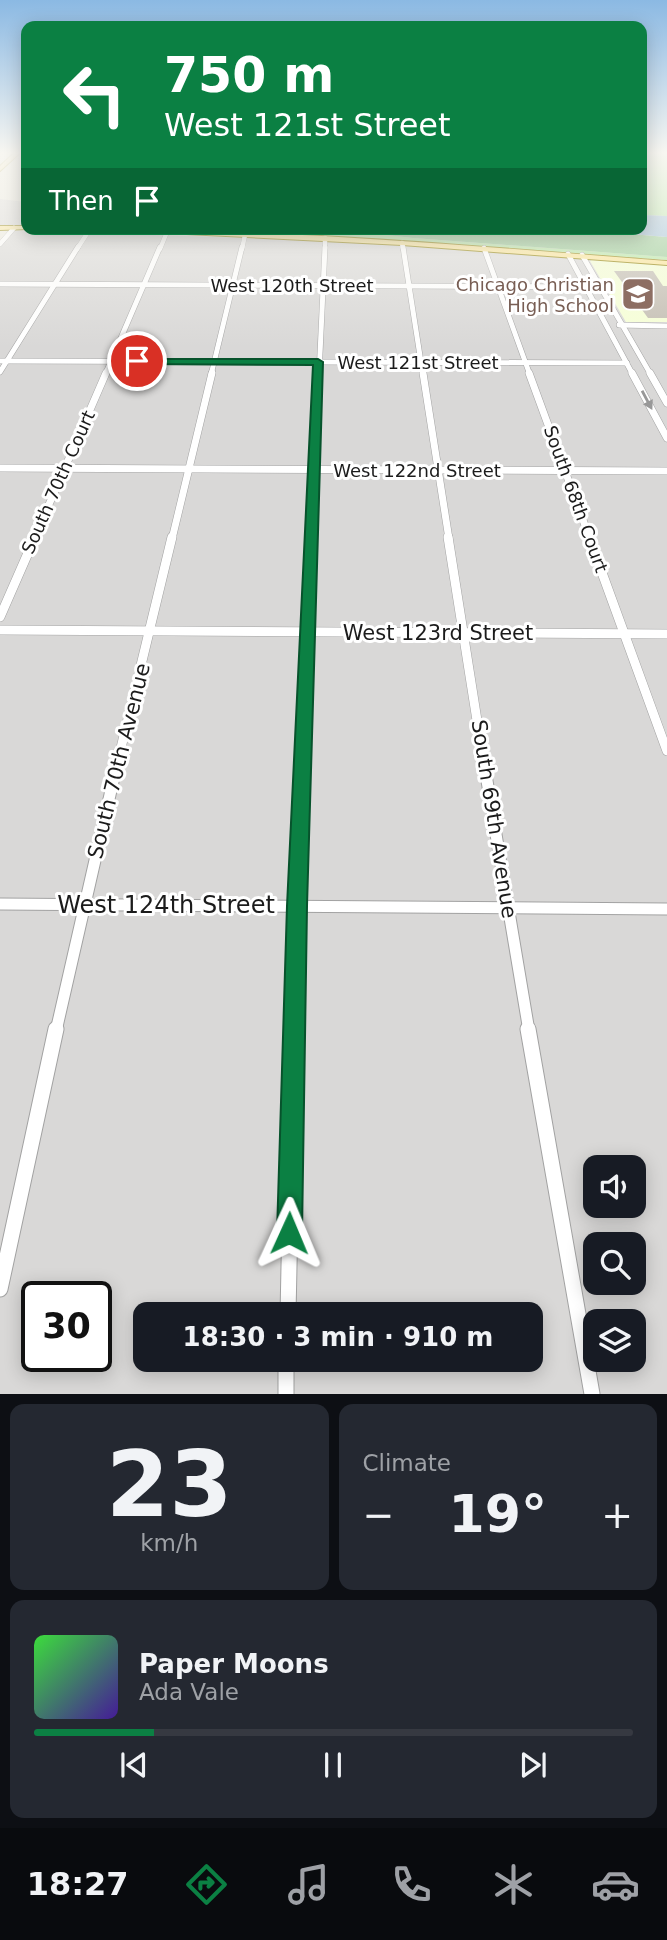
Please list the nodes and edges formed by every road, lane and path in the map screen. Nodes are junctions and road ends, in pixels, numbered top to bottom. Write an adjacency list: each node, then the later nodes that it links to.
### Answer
1 (0, 228): 2 (main road)
2 (13, 228): 3 (main road); 9 (street)
3 (21, 228)
4 (86, 235): 15 (street)
5 (166, 235): 16 (street, South 70th Court)
6 (245, 235): 7 (main road); 17 (street, South 70th Avenue)
7 (325, 239): 8 (main road); 18 (street)
8 (402, 243): 10 (main road); 19 (street, South 69th Avenue)
9 (0, 244)
10 (484, 248): 11 (main road); 20 (street, South 68th Court)
11 (568, 254): 12 (main road); 21 (street)
12 (582, 255): 13 (main road); 23 (street)
13 (667, 263)
14 (0, 284): 15 (street, West 120th Street)
15 (55, 284): 16 (street, West 120th Street); 25 (street)
16 (144, 285): 17 (street, West 120th Street); 26 (street, South 70th Court)
17 (234, 285): 18 (street, West 120th Street); 27 (street, South 70th Avenue)
18 (321, 285): 19 (street, West 120th Street); 28 (street)
19 (411, 285): 20 (street, West 120th Street); 29 (street, South 69th Avenue)
20 (499, 286): 21 (street, West 120th Street); 30 (street, South 68th Court)
21 (585, 287): 22 (street)
22 (606, 325): 23 (street); 31 (street)
23 (622, 325): 24 (street); 33 (street)
24 (667, 326)
25 (4, 361): 26 (street, West 121st Street); 32 (street)
26 (111, 361): 27 (street, West 121st Street); 37 (street, South 70th Court)
27 (213, 362): 28 (street, West 121st Street); 36 (street, South 70th Avenue)
28 (318, 362): 29 (street, West 121st Street); 38 (street)
29 (423, 362): 30 (street, West 121st Street); 39 (street, South 69th Avenue)
30 (527, 363): 31 (street, West 121st Street); 40 (street, South 68th Court)
31 (627, 363): 34 (street, one-way to 34)
32 (0, 372)
33 (667, 403)
34 (667, 438)
35 (0, 468): 37 (street, West 122nd Street)
36 (189, 468): 37 (street, West 122nd Street); 38 (street, West 122nd Street); 44 (street, South 70th Avenue)
37 (64, 469): 42 (street, South 70th Court)
38 (315, 470): 39 (street, West 122nd Street); 45 (street)
39 (440, 470): 40 (street, West 122nd Street); 46 (street, South 69th Avenue)
40 (566, 471): 41 (street, West 122nd Street); 47 (street, South 68th Court)
41 (667, 471)
42 (0, 617)
43 (0, 630): 44 (street, West 123rd Street)
44 (151, 631): 45 (street, West 123rd Street); 51 (street, South 70th Avenue)
45 (309, 632): 46 (street, West 123rd Street); 52 (street)
46 (466, 633): 47 (street, West 123rd Street); 53 (street, South 69th Avenue)
47 (624, 634): 48 (street, West 123rd Street); 49 (street, South 68th Court)
48 (667, 634)
49 (667, 751)
50 (0, 904): 51 (street, West 124th Street)
51 (83, 905): 52 (street, West 124th Street); 55 (street, South 70th Avenue)
52 (297, 906): 53 (street, West 124th Street); 56 (street)
53 (508, 908): 54 (street, West 124th Street); 59 (street, South 69th Avenue)
54 (667, 909)
55 (0, 1289)
56 (288, 1302)
57 (286, 1372): 58 (street)
58 (286, 1394)
59 (592, 1394)

